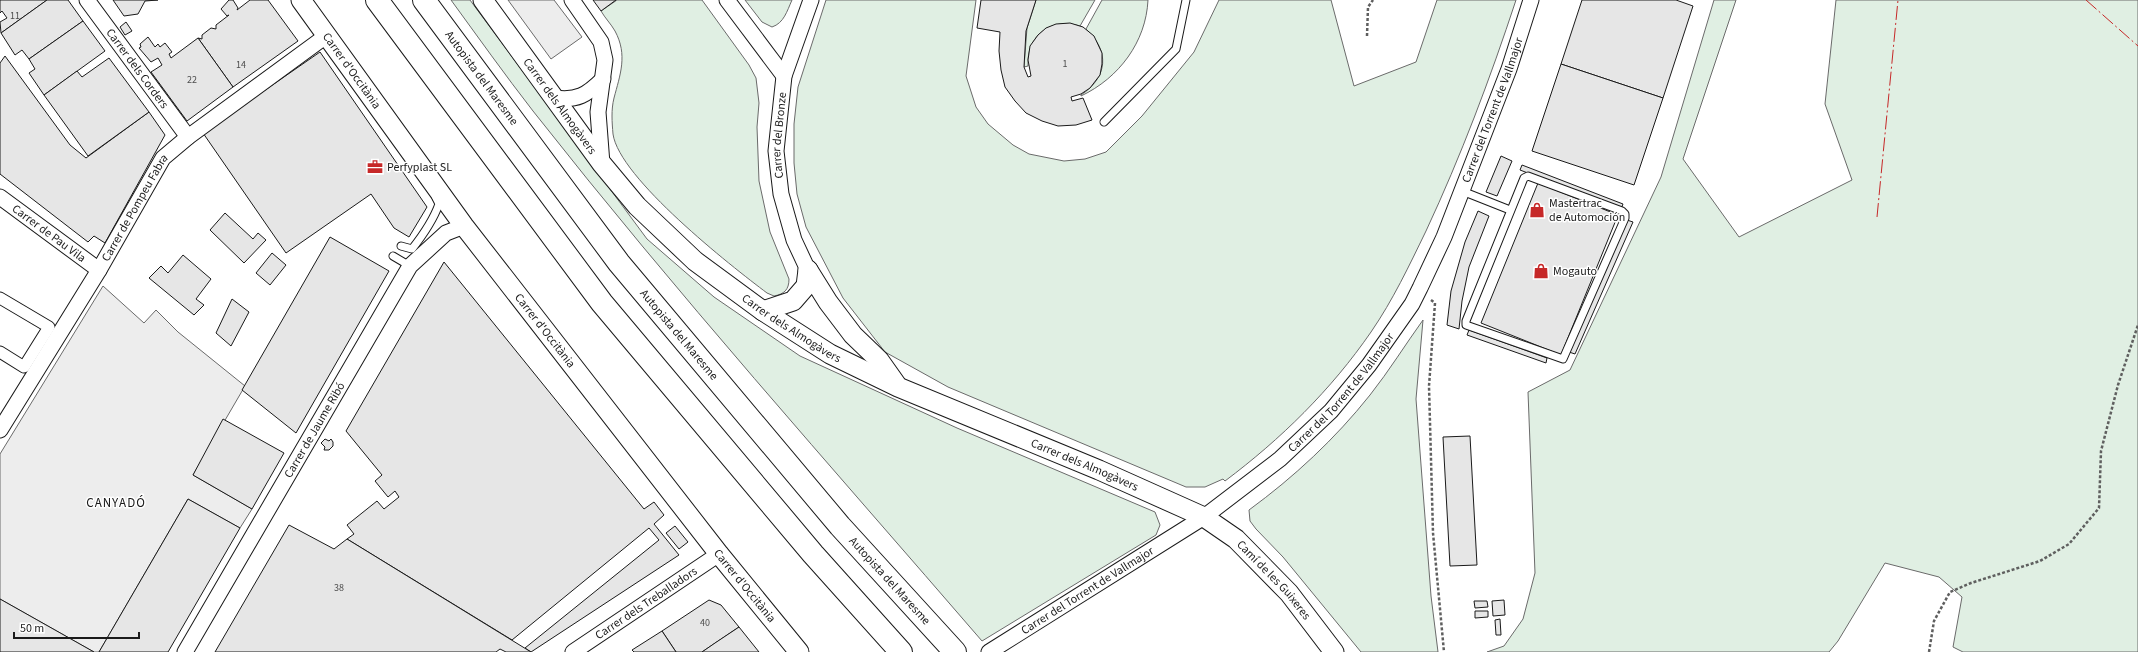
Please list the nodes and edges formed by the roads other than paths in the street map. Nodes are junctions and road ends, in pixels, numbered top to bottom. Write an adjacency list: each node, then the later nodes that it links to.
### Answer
1 (87, 0): 16 (street, Carrer dels Corders)
2 (302, 0): 11 (street, Carrer d'Occitània)
3 (377, 0): 38 (highway)
4 (424, 0): 39 (highway, Autopista del Maresme)
5 (483, 0): 14 (street, Carrer dels Almogàvers)
6 (572, 0): 13 (street)
7 (727, 0): 12 (street)
8 (811, 0): 12 (street, Carrer del Bronze)
9 (1186, 0): 15 (lane)
10 (1531, 0): 19 (street, Carrer del Torrent de Vallmajor)
11 (326, 36): 16 (street, Carrer de Pompeu Fabra); 17 (street, Carrer d'Occitània)
12 (784, 76): 27 (street, Carrer del Bronze)
13 (603, 79): 14 (street); 18 (street)
14 (555, 98): 18 (street, Carrer dels Almogàvers)
15 (1104, 122)
16 (188, 137): 26 (street, Carrer de Pompeu Fabra)
17 (415, 159): 22 (street, Carrer d'Occitània); 23 (lane)
18 (602, 164): 29 (street, Carrer dels Almogàvers)
19 (1462, 191): 21 (lane); 33 (street, Carrer del Torrent de Vallmajor)
20 (0, 197): 26 (street, Carrer de Pau Vila)
21 (1510, 210): 21 (lane)
22 (464, 226): 25 (street, Carrer de Jaume Ribó); 34 (street, Carrer d'Occitània)
23 (401, 246)
24 (393, 256): 25 (lane)
25 (410, 266): 35 (street, Carrer de Jaume Ribó)
26 (99, 270): 32 (street, Carrer de Pompeu Fabra)
27 (808, 270): 29 (street); 31 (street)
28 (0, 298): 30 (street)
29 (763, 311): 31 (street, Carrer dels Almogàvers)
30 (0, 352)
31 (898, 387): 33 (street, Carrer dels Almogàvers)
32 (0, 430)
33 (1204, 518): 40 (street, Carrer del Torrent de Vallmajor); 41 (street, Camí de les Guixeres)
34 (719, 554): 36 (street, Carrer dels Treballadors); 37 (street, Carrer d'Occitània)
35 (185, 652)
36 (573, 652)
37 (799, 652)
38 (901, 652)
39 (955, 652)
40 (989, 652)
41 (1334, 652)

